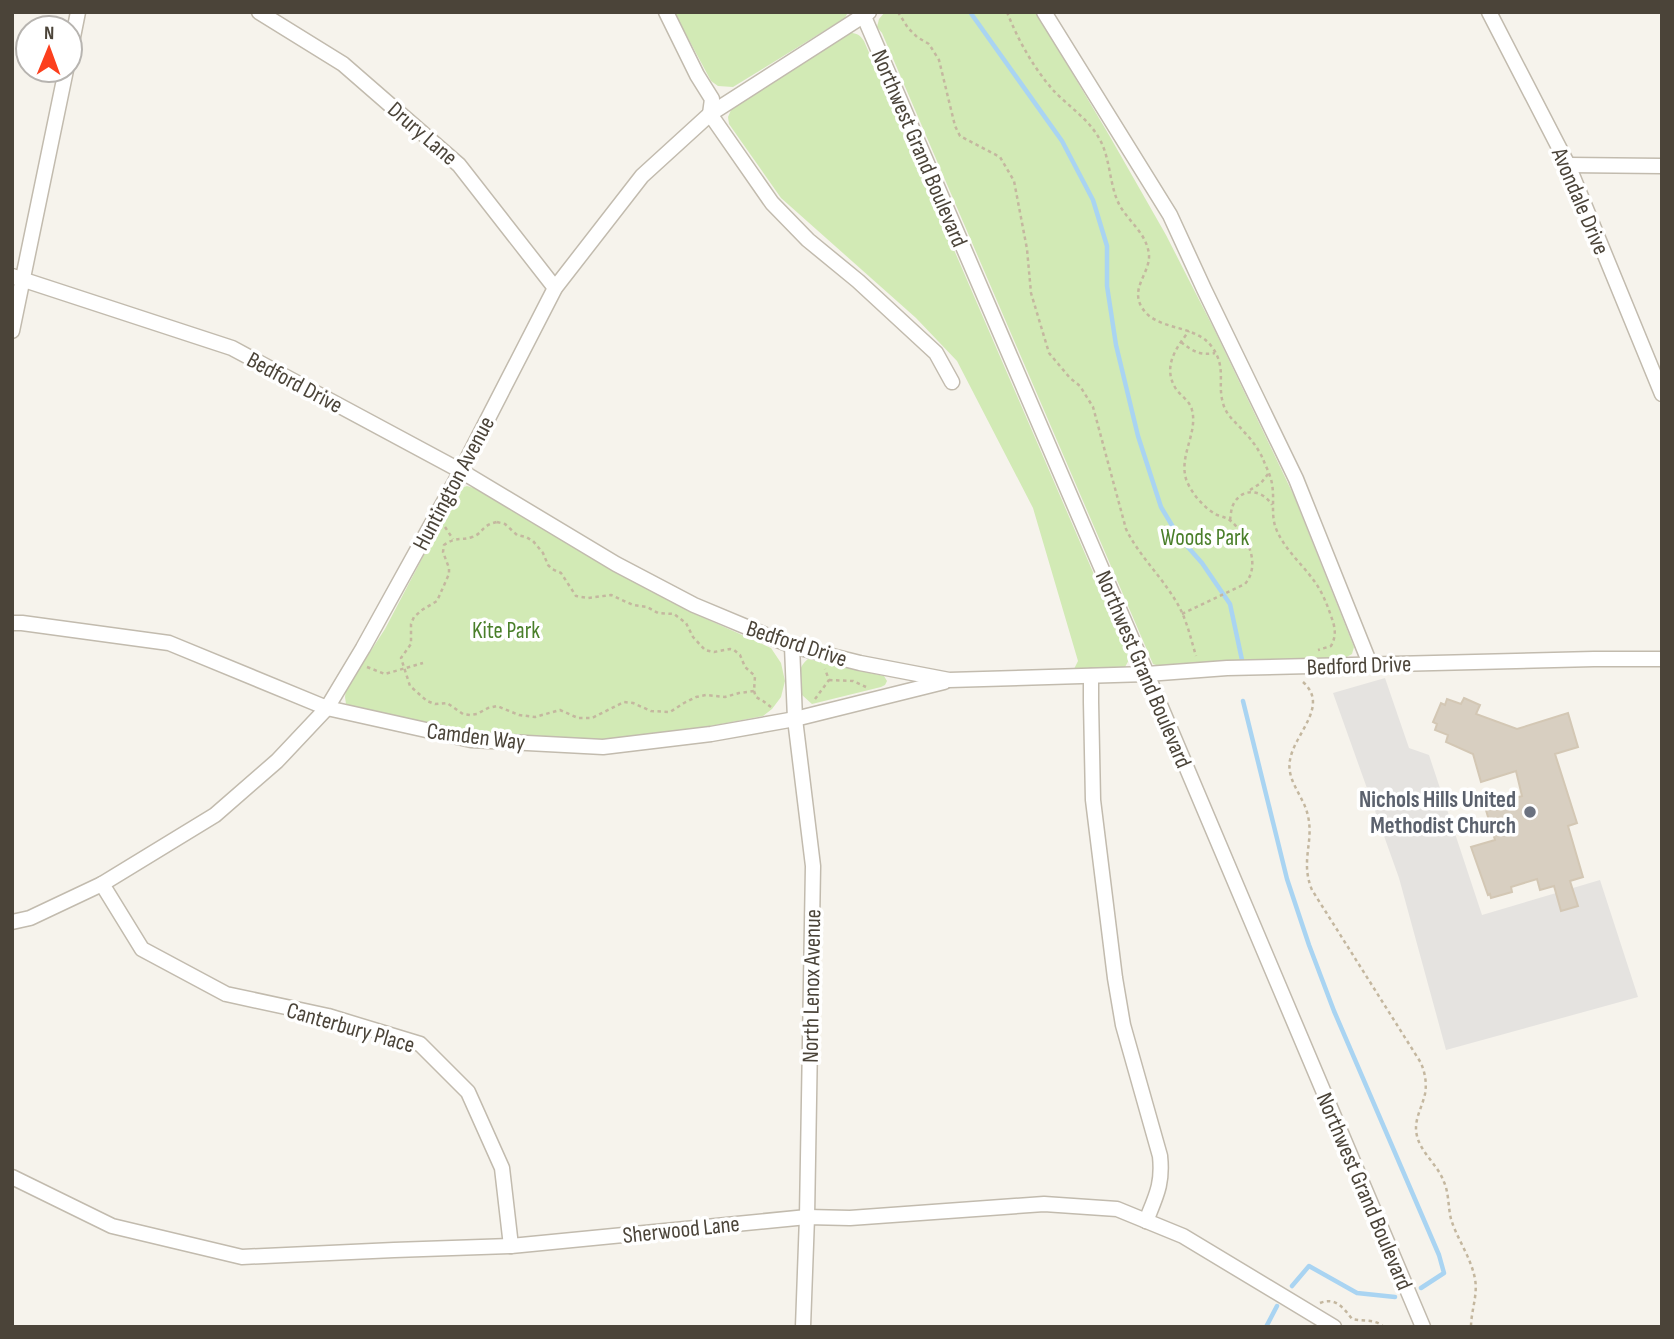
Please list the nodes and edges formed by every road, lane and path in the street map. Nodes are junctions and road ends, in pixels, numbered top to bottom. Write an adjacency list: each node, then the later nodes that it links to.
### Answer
1 (259, 12): 13 (street, Drury Lane)
2 (666, 12): 9 (street)
3 (898, 12): 25 (path)
4 (1007, 12): 15 (path)
5 (1044, 12): 33 (street)
6 (1489, 12): 10 (street, Avondale Drive)
7 (865, 13): 9 (street, Huntington Avenue); 36 (street, Northwest Grand Boulevard)
8 (63, 84): 12 (street)
9 (709, 114): 13 (street, Huntington Avenue); 18 (street)
10 (1568, 165): 11 (street); 19 (street, Avondale Drive)
11 (1662, 166)
12 (18, 277): 14 (street); 20 (street, Bedford Drive)
13 (555, 288): 20 (street, Huntington Avenue)
14 (12, 331)
15 (1189, 331): 16 (path); 17 (path)
16 (1180, 342): 17 (path); 24 (path)
17 (1216, 353): 21 (path)
18 (952, 382)
19 (1662, 394)
20 (461, 471): 27 (street, Bedford Drive); 30 (street, Huntington Avenue)
21 (1268, 474): 22 (path); 23 (path)
22 (1246, 493): 23 (path); 24 (path)
23 (1272, 505): 28 (path)
24 (1230, 520): 25 (path)
25 (1182, 614): 35 (path)
26 (12, 623): 42 (street, Camden Way)
27 (792, 646): 29 (street, Bedford Drive); 43 (street, North Lenox Avenue)
28 (1309, 651)
29 (813, 652): 39 (path); 40 (street, Bedford Drive)
30 (359, 656): 34 (path); 42 (street, Huntington Avenue)
31 (1662, 659): 33 (street, Bedford Drive)
32 (423, 663): 34 (path)
33 (1370, 664): 35 (street, Bedford Drive)
34 (405, 670): 34 (path)
35 (1198, 670): 36 (street, Bedford Drive)
36 (1147, 674): 37 (street, Bedford Drive); 54 (street, Northwest Grand Boulevard)
37 (1091, 676): 40 (street, Bedford Drive); 48 (street)
38 (1296, 678): 55 (path)
39 (829, 680): 41 (path); 43 (path)
40 (949, 680): 41 (street, Camden Way)
41 (876, 699): 43 (street, Camden Way)
42 (327, 708): 43 (street, Camden Way); 44 (street, Huntington Avenue)
43 (799, 718): 47 (street, North Lenox Avenue)
44 (102, 884): 45 (street, Huntington Avenue); 49 (street, Canterbury Place)
45 (12, 922)
46 (12, 1177): 49 (street, Sherwood Lane)
47 (807, 1217): 48 (street, Sherwood Lane); 49 (street, Sherwood Lane); 51 (street, North Lenox Avenue)
48 (1146, 1221): 52 (street, Sherwood Lane)
49 (510, 1247)
50 (1318, 1305): 53 (path)
51 (803, 1327)
52 (1334, 1327)
53 (1384, 1327)
54 (1423, 1327)
55 (1471, 1327)

